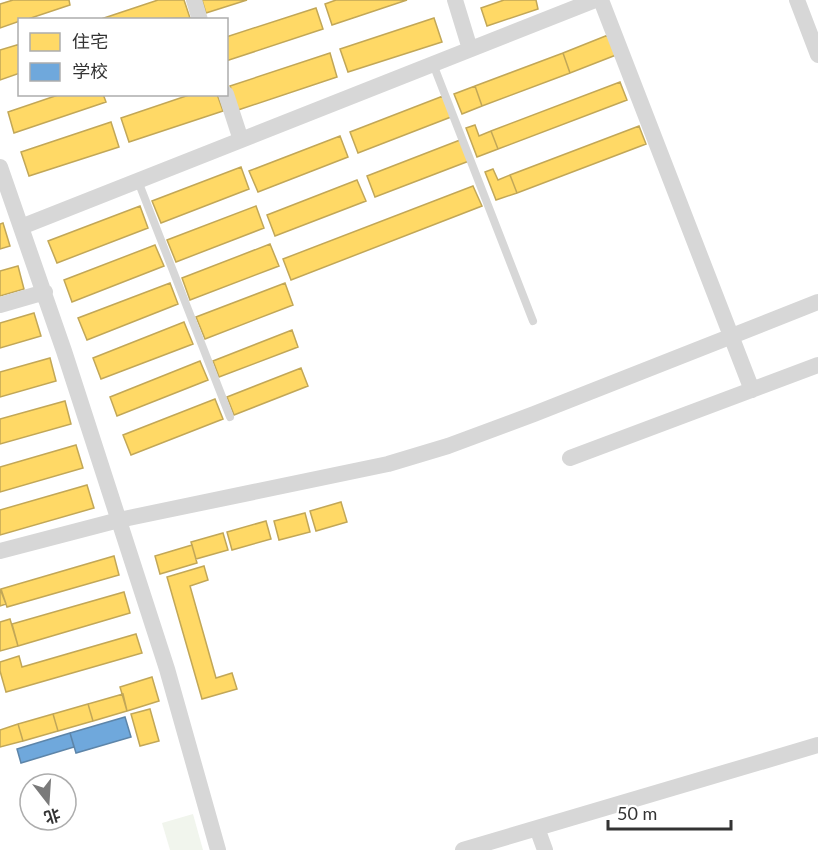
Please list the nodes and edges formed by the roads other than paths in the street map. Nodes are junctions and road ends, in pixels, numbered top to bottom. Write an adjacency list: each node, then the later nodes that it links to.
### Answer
1 (194, 0): 6 (street)
2 (454, 0): 7 (street)
3 (594, 0): 7 (street)
4 (601, 0): 19 (street)
5 (797, 0): 8 (street)
6 (199, 18)
7 (471, 49): 9 (street)
8 (818, 56)
9 (434, 64): 11 (street); 18 (lane)
10 (226, 96): 11 (street)
11 (241, 140): 13 (street)
12 (0, 167): 14 (street)
13 (138, 181): 14 (street); 22 (lane)
14 (21, 227): 15 (street)
15 (45, 292): 17 (street); 24 (street)
16 (818, 302): 19 (street)
17 (0, 305)
18 (533, 321)
19 (731, 337): 21 (street); 24 (street)
20 (818, 364): 21 (street)
21 (752, 390): 23 (street)
22 (230, 417)
23 (570, 458)
24 (119, 520): 25 (street); 28 (street)
25 (0, 551)
26 (818, 745): 27 (street)
27 (537, 828): 29 (street); 30 (street)
28 (218, 850)
29 (463, 850)
30 (545, 850)

